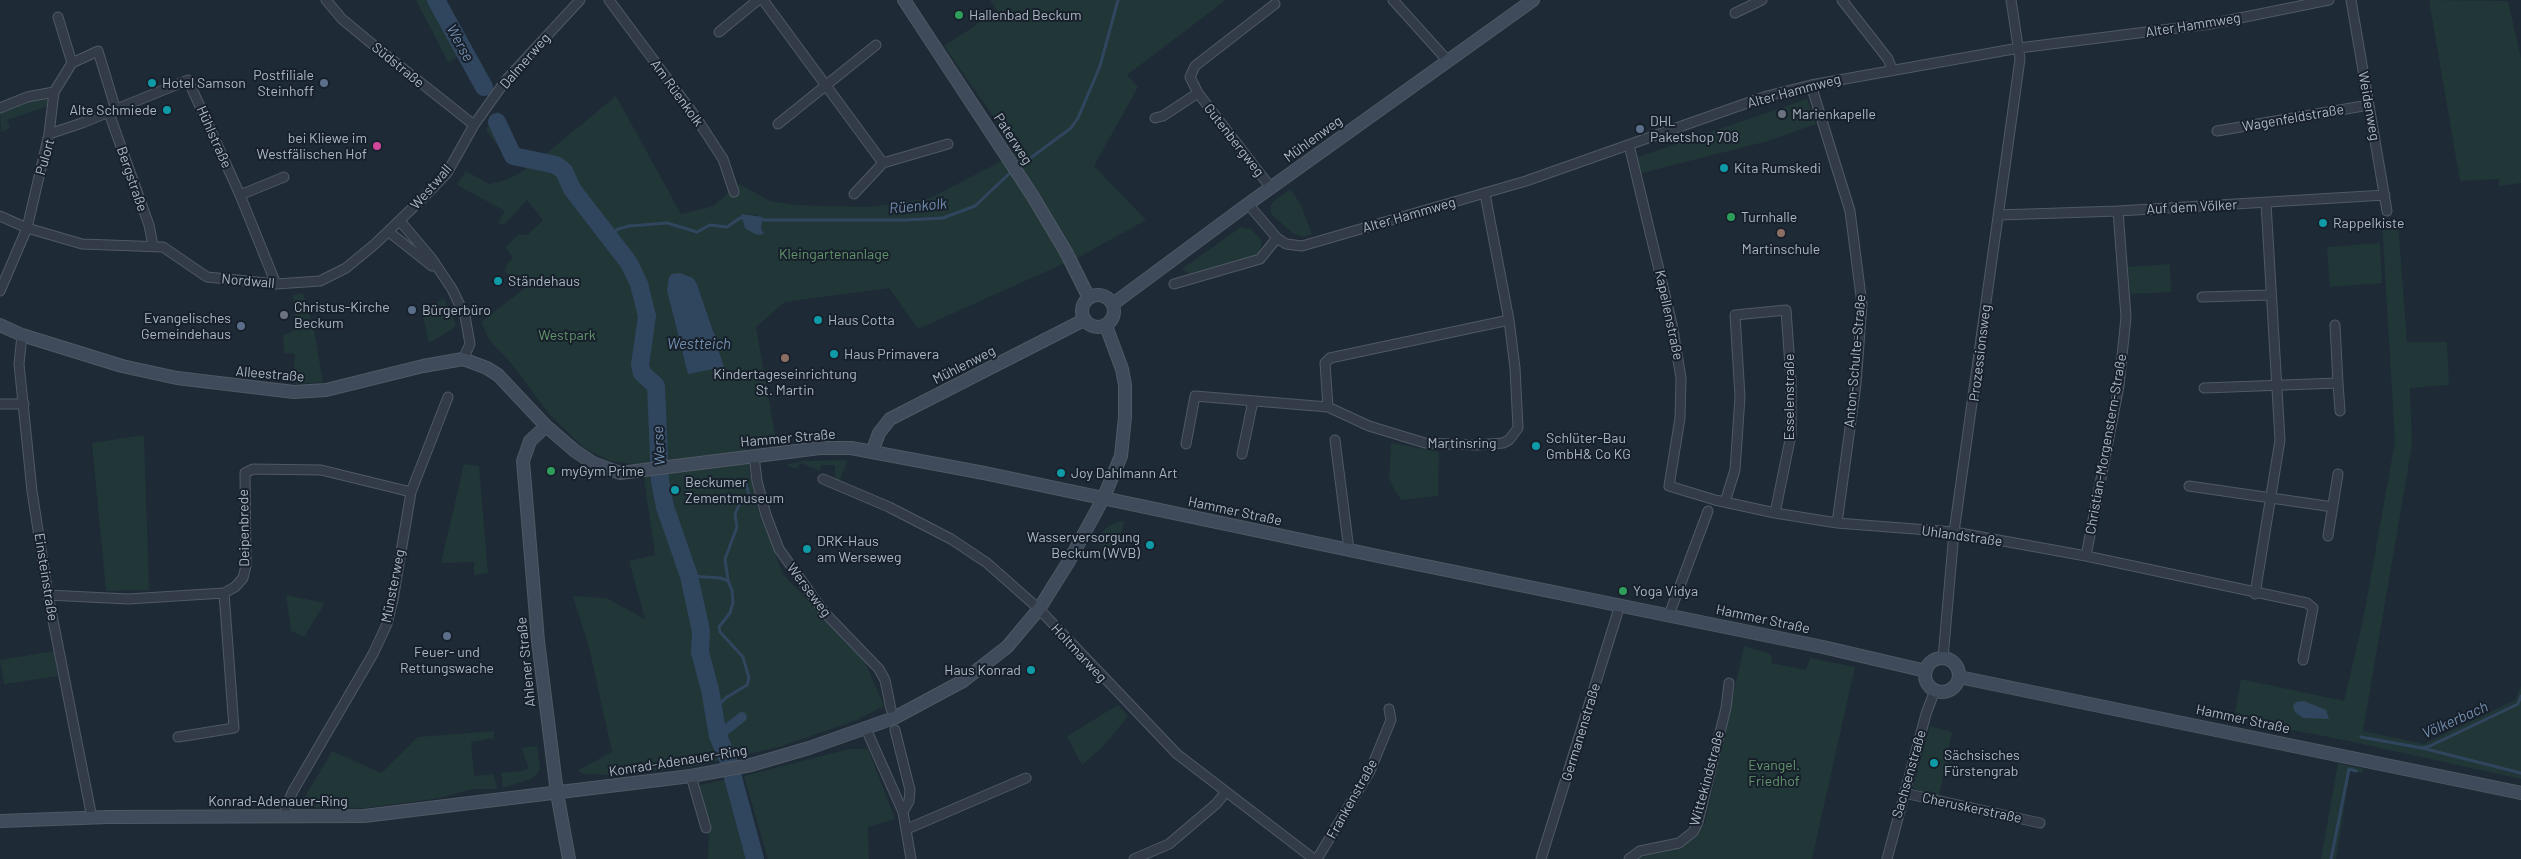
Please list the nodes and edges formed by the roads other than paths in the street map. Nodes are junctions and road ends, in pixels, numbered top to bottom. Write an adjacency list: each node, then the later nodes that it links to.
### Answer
1 (326, 0): 33 (street, Südstraße)
2 (609, 0): 41 (street, Am Rüenkolk)
3 (758, 0): 17 (street)
4 (763, 0): 24 (street)
5 (904, 0): 63 (main road, Paterweg)
6 (1394, 0): 20 (street)
7 (1533, 0): 20 (main road, Mühlenweg)
8 (1762, 0): 15 (street)
9 (1842, 0): 22 (street)
10 (2011, 0): 19 (street, Prozessionsweg)
11 (2329, 0): 19 (street, Alter Hammweg)
12 (2351, 0): 28 (street, Weidenweg)
13 (576, 1): 33 (street, Dalmerweg)
14 (1275, 4): 27 (street, Gutenbergweg)
15 (1735, 13)
16 (58, 17): 21 (street)
17 (719, 32)
18 (876, 45): 24 (street)
19 (2019, 48): 22 (street, Alter Hammweg); 50 (street, Prozessionsweg)
20 (1447, 60): 40 (main road, Mühlenweg)
21 (72, 63): 26 (street); 30 (street, Bergstraße)
22 (1892, 68): 25 (street, Alter Hammweg)
23 (188, 80): 30 (street, Pulort); 44 (street, Hühlstraße)
24 (825, 84): 32 (street); 38 (street)
25 (1810, 85): 37 (street, Alter Hammweg); 98 (street, Anton-Schulte-Straße)
26 (54, 92): 29 (street); 35 (street)
27 (1198, 93): 31 (street, Gutenbergweg); 40 (street, Gutenbergweg)
28 (2369, 105): 34 (street, Wagenfeldstraße); 45 (street, Weidenweg)
29 (0, 108)
30 (112, 111): 35 (street, Pulort); 56 (street, Bergstraße)
31 (1155, 118)
32 (778, 124)
33 (474, 125): 52 (street, Westwall)
34 (2217, 131)
35 (49, 134): 53 (street, Pulort)
36 (948, 144): 38 (street)
37 (1629, 145): 43 (street, Alter Hammweg); 89 (street, Kapellenstraße)
38 (884, 163): 42 (street)
39 (284, 177): 44 (street)
40 (1271, 188): 47 (main road, Mühlenweg)
41 (734, 192)
42 (854, 194)
43 (1485, 194): 55 (street, Alter Hammweg); 66 (street, Martinsring)
44 (240, 196): 58 (street, Hühlstraße)
45 (2385, 196): 46 (street, Auf dem Völker); 49 (street, Weidenweg)
46 (2266, 203): 48 (street, Auf dem Völker); 61 (street)
47 (1248, 204): 55 (street); 64 (main road, Mühlenweg)
48 (2118, 211): 50 (street, Auf dem Völker); 102 (street, Christian-Morgenstern-Straße)
49 (2387, 211)
50 (1999, 215): 99 (street, Prozessionsweg)
51 (0, 216): 53 (street, Nordwall)
52 (400, 221): 54 (street, Nordwall); 57 (street)
53 (27, 228): 56 (street, Nordwall); 60 (street, Pulort)
54 (389, 232): 57 (street); 58 (street, Nordwall)
55 (1277, 238): 59 (street)
56 (153, 245): 58 (street, Nordwall)
57 (442, 274): 71 (street)
58 (276, 284)
59 (1174, 284)
60 (0, 291)
61 (2270, 295): 62 (street); 73 (street)
62 (2202, 297)
63 (1089, 298): 64 (main road); 65 (main road)
64 (1113, 304): 69 (main road)
65 (1084, 320): 69 (main road); 84 (main road, Mühlenweg)
66 (1509, 320): 79 (street); 79 (street, Martinsring)
67 (0, 325): 70 (main road, Alleestraße)
68 (2335, 325): 72 (street)
69 (1106, 326): 93 (main road, Konrad-Adenauer-Ring)
70 (22, 335): 71 (main road, Alleestraße); 78 (street, Einsteinstraße)
71 (463, 359): 81 (main road)
72 (2338, 383): 73 (street); 80 (street)
73 (2278, 385): 74 (street); 92 (street)
74 (2204, 388)
75 (448, 397): 91 (street, Münsterweg)
76 (1254, 401): 79 (street, Martinsring); 83 (street, Martinsring); 85 (street)
77 (0, 404): 78 (street)
78 (24, 404): 105 (street, Einsteinstraße)
79 (1328, 408)
80 (2340, 411)
81 (546, 426): 86 (main road, Hammer Straße); 123 (main road, Ahlener Straße)
82 (1335, 440): 101 (street)
83 (1186, 444)
84 (872, 452): 86 (main road, Hammer Straße); 93 (main road, Hammer Straße)
85 (1242, 454)
86 (754, 456): 115 (street, Werseweg)
87 (2338, 474): 95 (street)
88 (823, 479): 107 (street, Holtmarweg)
89 (1669, 486): 94 (street, Uhlandstraße)
90 (2189, 486): 92 (street)
91 (411, 492): 103 (street, Deipenbrede); 127 (street, Münsterweg)
92 (2270, 498): 95 (street); 104 (street)
93 (1103, 499): 101 (main road, Hammer Straße); 107 (main road, Konrad-Adenauer-Ring)
94 (1725, 502): 97 (street, Uhlandstraße); 97 (street, Esselenstraße)
95 (2333, 507): 100 (street)
96 (1708, 511): 108 (street)
97 (1775, 513): 98 (street, Uhlandstraße)
98 (1837, 523): 99 (street, Uhlandstraße)
99 (1954, 532): 102 (street, Uhlandstraße); 109 (street, Prozessionsweg)
100 (2328, 536)
101 (1349, 550): 106 (main road, Hammer Straße)
102 (2086, 556): 104 (street, Uhlandstraße)
103 (224, 593): 105 (street); 119 (street)
104 (2255, 594): 110 (street, Uhlandstraße)
105 (48, 595): 128 (street, Einsteinstraße)
106 (1620, 605): 108 (main road, Hammer Straße); 137 (street, Germanenstraße)
107 (1039, 609): 117 (main road, Konrad-Adenauer-Ring); 122 (street, Holtmarweg)
108 (1669, 615): 111 (main road, Hammer Straße)
109 (1943, 658): 111 (main road); 112 (main road)
110 (2303, 660)
111 (1926, 671): 114 (main road)
112 (1959, 677): 114 (main road); 124 (main road, Hammer Straße)
113 (1729, 683): 138 (street, Wittekindstraße)
114 (1935, 690): 125 (street, Sachsenstraße)
115 (890, 709)
116 (1389, 709): 136 (street, Frankenstraße)
117 (866, 729): 120 (main road, Konrad-Adenauer-Ring); 126 (street)
118 (895, 730): 126 (street)
119 (178, 737)
120 (691, 776): 123 (main road, Konrad-Adenauer-Ring); 131 (street)
121 (1026, 778): 132 (street)
122 (1226, 792): 135 (street); 136 (street, Holtmarweg)
123 (557, 793): 127 (main road, Konrad-Adenauer-Ring); 133 (main road, Ahlener Straße)
124 (2521, 793)
125 (1904, 794): 130 (street, Cheruskerstraße); 139 (street, Sachsenstraße)
126 (903, 812): 132 (street)
127 (286, 817): 128 (main road, Konrad-Adenauer-Ring)
128 (92, 818): 129 (main road, Konrad-Adenauer-Ring)
129 (0, 822)
130 (2040, 823)
131 (706, 828)
132 (907, 829): 134 (street)
133 (569, 859)
134 (911, 859)
135 (1134, 859)
136 (1316, 859)
137 (1541, 859)
138 (1629, 859)
139 (1887, 859)

